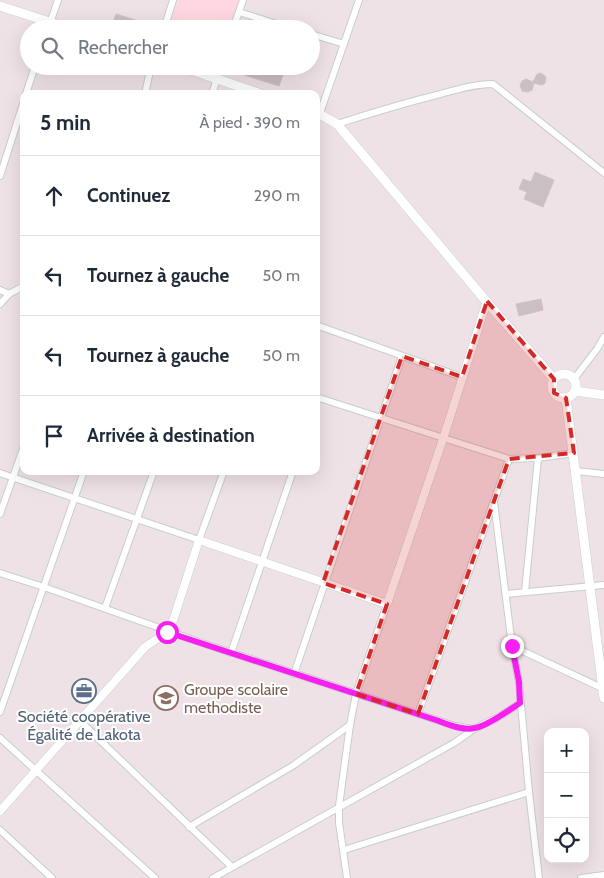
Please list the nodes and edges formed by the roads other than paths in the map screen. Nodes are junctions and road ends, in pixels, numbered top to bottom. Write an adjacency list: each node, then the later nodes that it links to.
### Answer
1 (58, 0): 8 (street)
2 (173, 0): 9 (street)
3 (243, 0): 6 (street)
4 (359, 0): 13 (street)
5 (0, 6): 7 (main road)
6 (239, 12): 10 (street); 11 (street)
7 (36, 20)
8 (51, 20)
9 (167, 20)
10 (236, 20)
11 (264, 20)
12 (320, 37): 13 (street)
13 (344, 44): 23 (street)
14 (33, 75): 19 (street)
15 (149, 75): 20 (street)
16 (205, 75): 18 (main road)
17 (218, 75): 18 (street)
18 (216, 79): 21 (street); 22 (main road)
19 (27, 90)
20 (145, 90)
21 (213, 90)
22 (249, 90)
23 (320, 107)
24 (320, 113): 26 (main road)
25 (20, 114): 28 (street)
26 (337, 124): 27 (street); 32 (main road)
27 (604, 173)
28 (0, 176)
29 (20, 288): 31 (street)
30 (0, 290): 31 (street)
31 (9, 294): 33 (street)
32 (487, 301): 37 (street); 38 (main road)
33 (0, 304)
34 (320, 326): 36 (street)
35 (604, 337): 39 (street)
36 (402, 356): 37 (street); 44 (street)
37 (462, 378): 45 (street)
38 (554, 379): 39 (main road); 43 (main road)
39 (574, 379): 40 (main road)
40 (575, 391): 41 (main road); 43 (main road)
41 (604, 395)
42 (320, 398): 44 (street)
43 (566, 398): 46 (main road)
44 (381, 418): 45 (street); 65 (street)
45 (443, 439): 49 (street); 71 (street)
46 (574, 453): 48 (street); 50 (main road)
47 (20, 458): 57 (street)
48 (538, 458): 49 (street); 69 (street)
49 (509, 459): 59 (street)
50 (576, 471): 52 (street); 68 (main road)
51 (0, 473): 57 (street)
52 (604, 474)
53 (83, 475): 58 (street)
54 (153, 475): 61 (street)
55 (223, 475): 62 (street)
56 (293, 475): 63 (street)
57 (13, 478): 58 (street); 60 (street)
58 (75, 500): 61 (street); 67 (street)
59 (494, 502): 70 (street); 81 (street)
60 (0, 514)
61 (137, 520): 62 (street); 72 (street)
62 (199, 540): 63 (street); 73 (street)
63 (263, 561): 65 (street); 75 (street)
64 (0, 573): 67 (street)
65 (323, 583): 71 (street); 76 (street)
66 (604, 585): 68 (street)
67 (44, 587): 72 (street); 80 (street)
68 (591, 587): 69 (street); 77 (main road)
69 (524, 592): 70 (street)
70 (506, 594): 74 (street)
71 (387, 604): 78 (street)
72 (105, 608): 73 (street)
73 (167, 632): 75 (street); 82 (street)
74 (512, 646): 77 (street); 79 (street)
75 (231, 652): 76 (street)
76 (294, 674): 78 (street)
77 (604, 692)
78 (356, 694): 81 (street); 83 (street)
79 (520, 703): 84 (street); 87 (street)
80 (0, 712)
81 (418, 714): 84 (street)
82 (80, 721): 86 (street); 90 (street)
83 (350, 725): 88 (street); 90 (street)
84 (474, 729): 88 (street)
85 (0, 738): 86 (street)
86 (36, 771): 89 (street); 96 (street)
87 (529, 792): 92 (street); 99 (street)
88 (339, 806): 92 (street); 93 (street)
89 (0, 811)
90 (189, 827): 93 (street)
91 (0, 830): 95 (street)
92 (344, 850): 98 (street)
93 (232, 867): 97 (street)
94 (604, 875): 100 (street)
95 (52, 878)
96 (155, 878)
97 (213, 878)
98 (347, 878)
99 (539, 878)
100 (581, 878)

